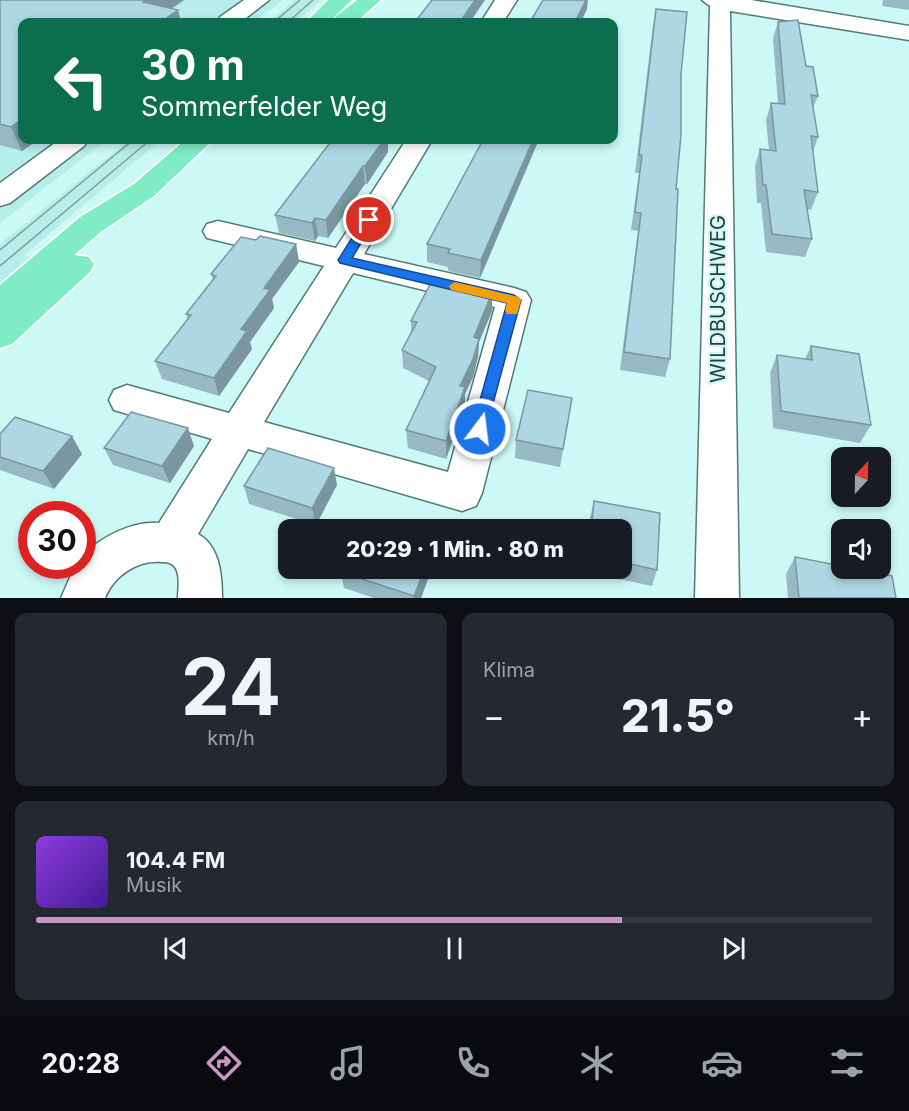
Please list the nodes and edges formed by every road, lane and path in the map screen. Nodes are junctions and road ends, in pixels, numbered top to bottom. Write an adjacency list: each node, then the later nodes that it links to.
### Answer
1 (258, 0): 6 (street)
2 (341, 0): 7 (main road)
3 (370, 0): 8 (main road)
4 (506, 0): 9 (street)
5 (717, 1): 10 (street); 25 (street, WILDBUSCHWEG)
6 (240, 18)
7 (322, 18)
8 (348, 18)
9 (495, 18)
10 (909, 33)
11 (70, 144): 15 (street)
12 (196, 144): 14 (main road)
13 (416, 144): 17 (street)
14 (144, 190): 18 (main road); 19 (main road)
15 (0, 197)
16 (218, 231): 17 (street)
17 (344, 260): 21 (street); 21 (street)
18 (0, 303)
19 (0, 335)
20 (127, 400): 21 (street)
21 (239, 431): 22 (street)
22 (170, 542): 23 (street); 24 (street)
23 (83, 598)
24 (200, 598)
25 (717, 598)

